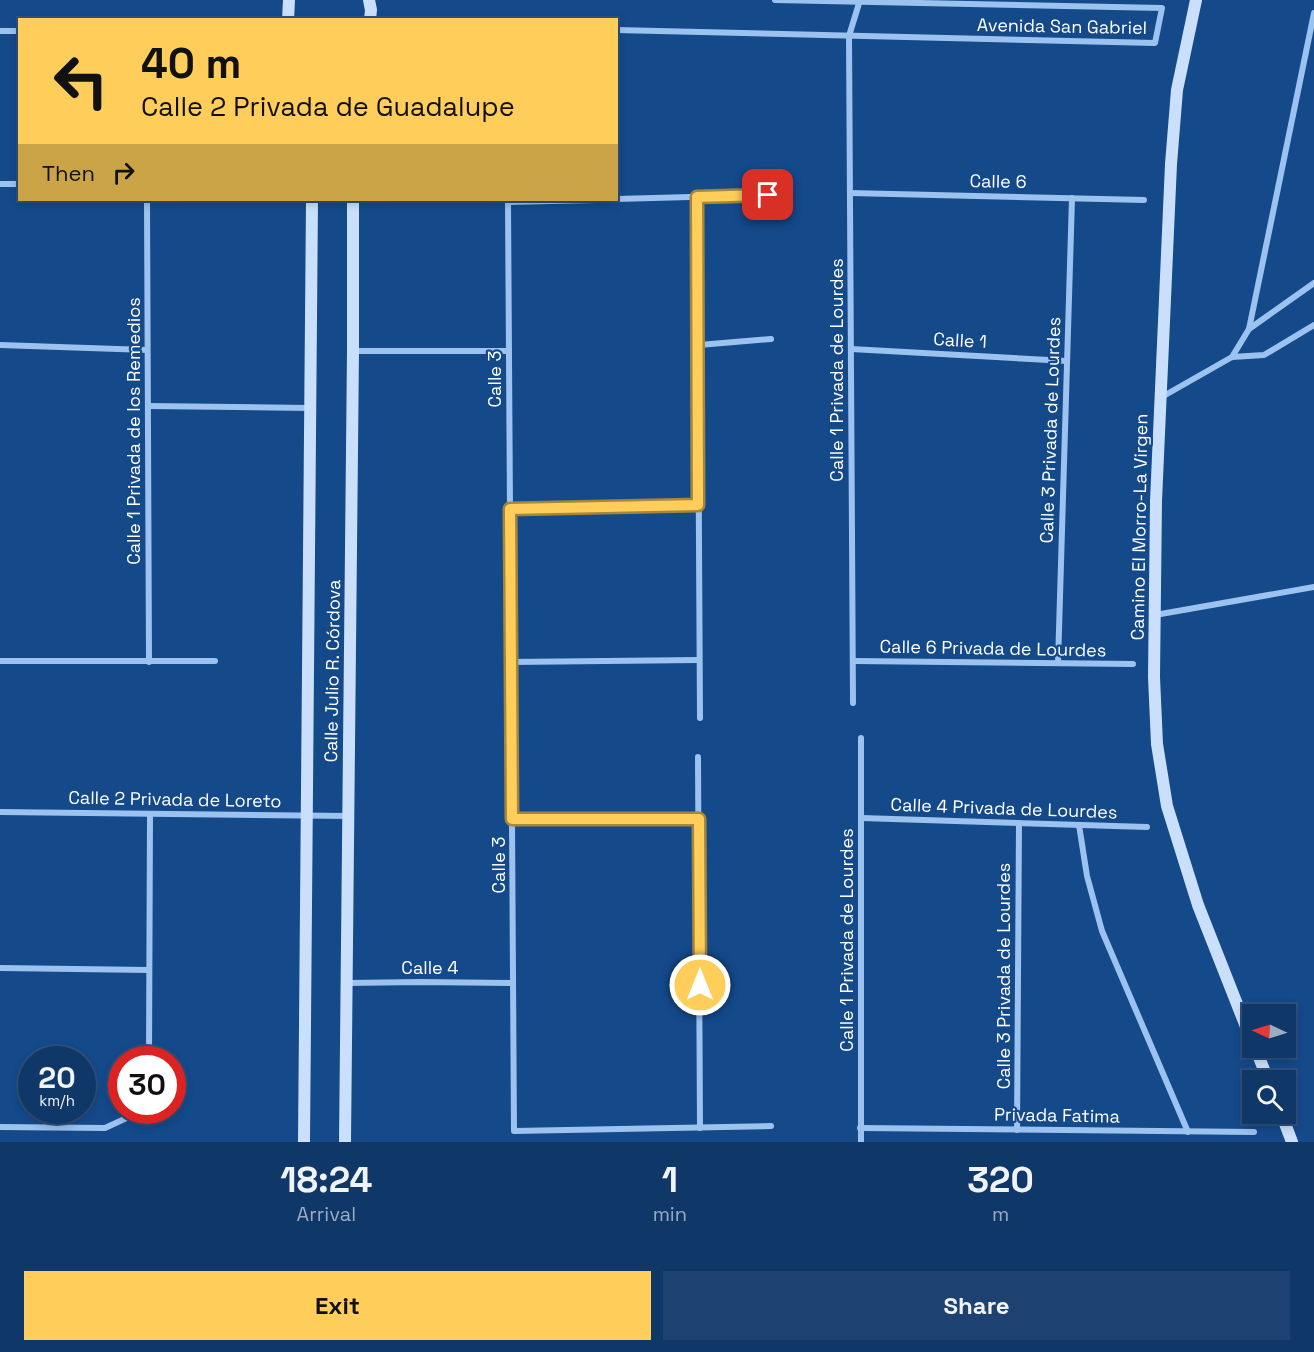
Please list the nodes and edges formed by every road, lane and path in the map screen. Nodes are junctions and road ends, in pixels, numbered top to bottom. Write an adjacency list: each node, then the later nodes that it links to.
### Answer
1 (290, 0): 7 (street)
2 (369, 0): 8 (street)
3 (775, 0): 4 (street, Avenida San Gabriel)
4 (860, 0): 12 (street, Calle 1 Privada de Lourdes); 12 (street, Avenida San Gabriel)
5 (1196, 0): 37 (street, Camino El Morro-La Virgen)
6 (1314, 13): 27 (street)
7 (288, 18)
8 (370, 18)
9 (618, 30): 12 (street, Avenida San Gabriel)
10 (0, 31): 11 (street)
11 (18, 31)
12 (849, 36): 15 (street, Calle 1 Privada de Lourdes)
13 (0, 184): 14 (street)
14 (18, 184)
15 (850, 193): 18 (street, Calle 6); 31 (street, Calle 1 Privada de Lourdes)
16 (768, 195): 17 (street)
17 (697, 197): 19 (street); 30 (street)
18 (1072, 198): 20 (street, Calle 6); 36 (street, Calle 3 Privada de Lourdes)
19 (618, 199)
20 (1144, 200)
21 (147, 201): 32 (street, Calle 1 Privada de los Remedios)
22 (312, 201): 39 (street, Calle Julio R. Córdova)
23 (353, 201): 33 (street, Calle Julio R. Córdova)
24 (552, 201): 34 (street, Calle 3)
25 (1314, 283): 27 (street)
26 (1314, 325): 35 (street)
27 (1249, 329): 35 (street)
28 (771, 339): 30 (street)
29 (0, 345): 32 (street)
30 (699, 345): 40 (street)
31 (851, 349): 36 (street, Calle 1); 47 (street, Calle 1 Privada de Lourdes)
32 (147, 350): 38 (street, Calle 1 Privada de los Remedios)
33 (353, 351): 34 (street); 59 (street, Calle Julio R. Córdova)
34 (509, 351): 41 (street, Calle 3)
35 (1232, 357): 37 (street)
36 (1067, 361): 50 (street, Calle 3 Privada de Lourdes)
37 (1160, 399): 43 (street, Camino El Morro-La Virgen)
38 (148, 406): 39 (street); 48 (street, Calle 1 Privada de los Remedios)
39 (309, 408): 58 (street, Calle Julio R. Córdova)
40 (698, 505): 41 (street); 44 (street)
41 (510, 509): 49 (street, Calle 3)
42 (1314, 586): 43 (street)
43 (1154, 615): 70 (street, Camino El Morro-La Virgen)
44 (699, 660): 49 (street); 53 (street)
45 (0, 661): 48 (street)
46 (215, 661): 48 (street)
47 (853, 661): 50 (street, Calle 6 Privada de Lourdes); 52 (street, Calle 1 Privada de Lourdes)
48 (149, 662)
49 (511, 662): 61 (street, Calle 3)
50 (1058, 663): 51 (street, Calle 6 Privada de Lourdes)
51 (1133, 664)
52 (854, 703)
53 (700, 718)
54 (861, 738): 60 (street, Calle 1 Privada de Lourdes)
55 (698, 757): 62 (street)
56 (0, 812): 57 (street, Calle 2 Privada de Loreto)
57 (150, 814): 58 (street, Calle 2 Privada de Loreto); 67 (street)
58 (306, 815): 59 (street, Calle 2 Privada de Loreto); 81 (street, Calle Julio R. Córdova)
59 (349, 816): 68 (street, Calle Julio R. Córdova)
60 (861, 818): 63 (street, Calle 4 Privada de Lourdes); 77 (street, Calle 1 Privada de Lourdes)
61 (512, 819): 62 (street); 69 (street, Calle 3)
62 (699, 819): 76 (street)
63 (1019, 823): 64 (street, Calle 4 Privada de Lourdes); 78 (street, Calle 3 Privada de Lourdes)
64 (1079, 825): 65 (street, Calle 4 Privada de Lourdes); 79 (street)
65 (1147, 827)
66 (0, 968): 67 (street)
67 (149, 970): 71 (street)
68 (347, 983): 69 (street, Calle 4); 82 (street, Calle Julio R. Córdova)
69 (513, 983): 76 (street, Calle 3)
70 (1242, 1017)
71 (149, 1046)
72 (113, 1124): 75 (street)
73 (1285, 1124): 84 (street)
74 (771, 1126): 76 (street)
75 (0, 1127)
76 (700, 1128)
77 (860, 1128): 78 (street, Privada Fatima); 83 (street, Calle 1 Privada de Lourdes)
78 (1017, 1130): 79 (street, Privada Fatima)
79 (1188, 1132): 80 (street, Privada Fatima)
80 (1254, 1132)
81 (304, 1142)
82 (345, 1142)
83 (861, 1142)
84 (1292, 1142)

